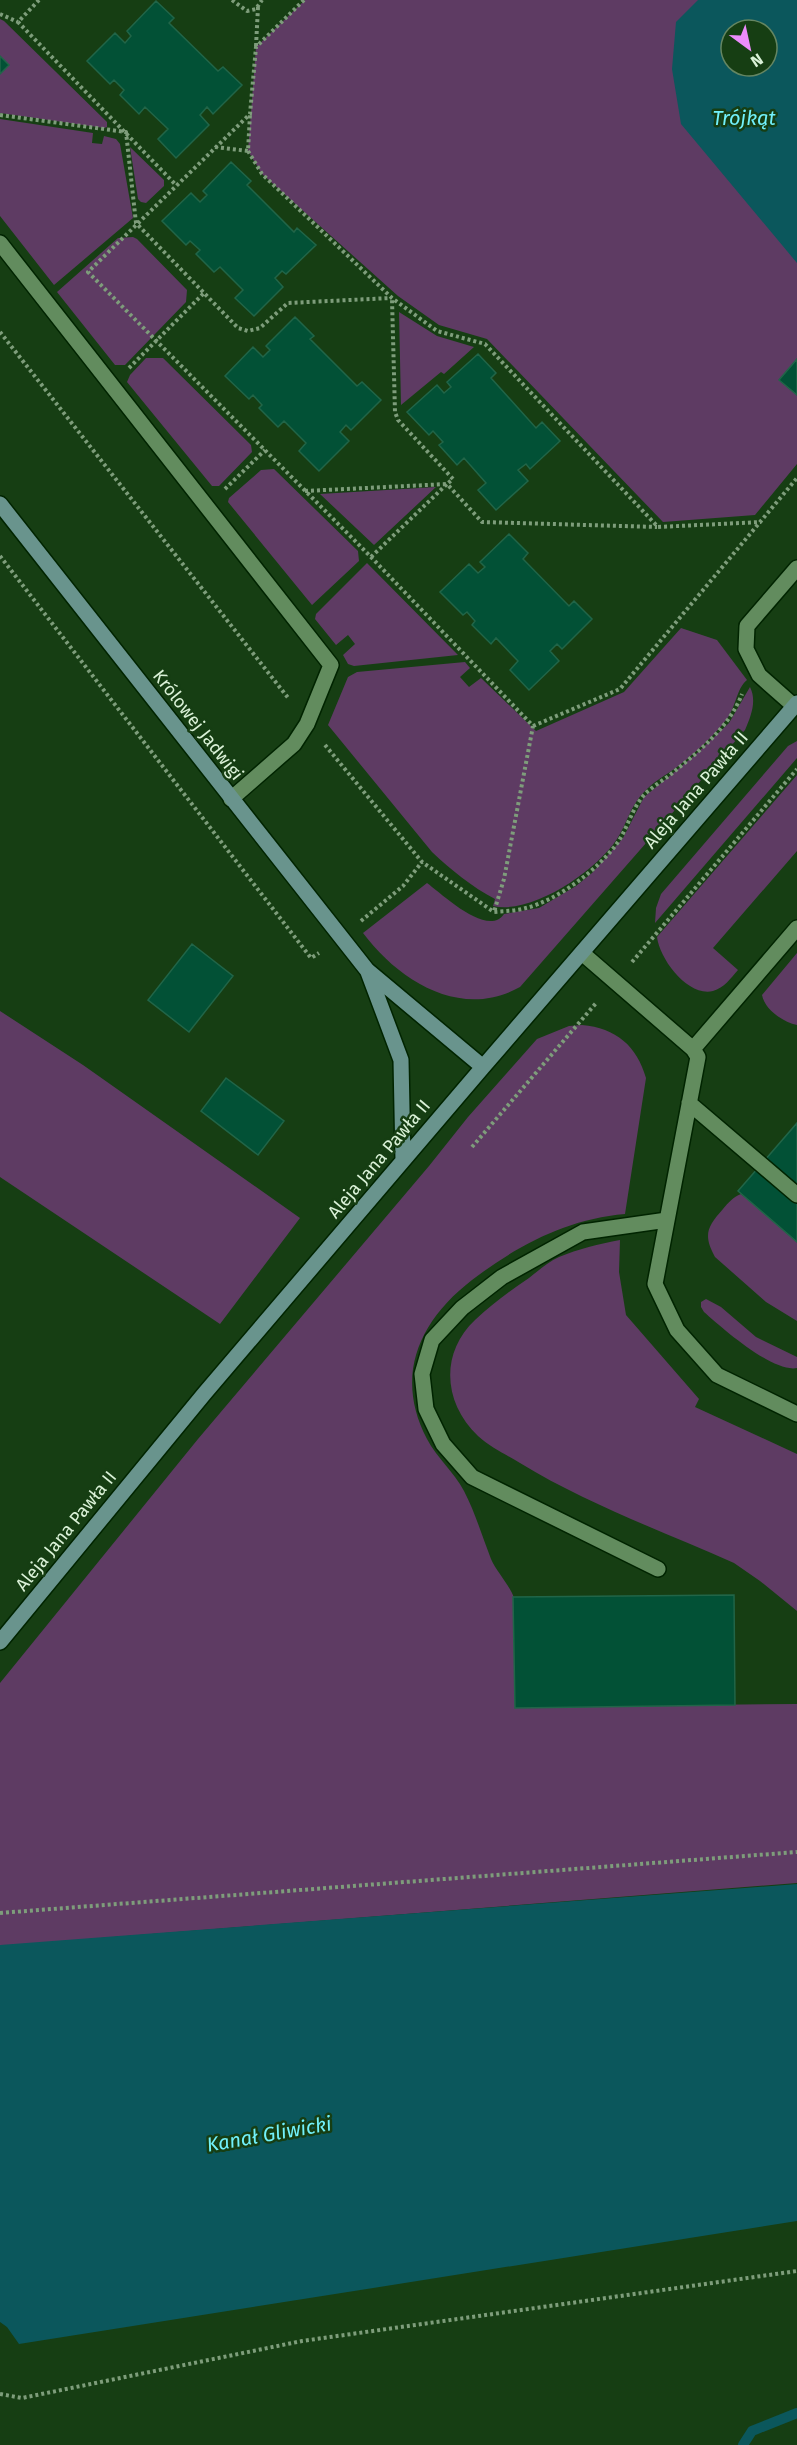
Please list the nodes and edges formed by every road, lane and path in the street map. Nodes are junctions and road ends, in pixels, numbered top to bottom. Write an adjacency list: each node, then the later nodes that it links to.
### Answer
1 (39, 0): 7 (path)
2 (232, 0): 5 (path)
3 (262, 0): 5 (path)
4 (304, 0): 8 (path)
5 (258, 7): 8 (path)
6 (0, 14): 7 (path)
7 (18, 22): 11 (path)
8 (256, 47): 9 (path)
9 (250, 114): 12 (path); 13 (path)
10 (0, 115): 11 (path)
11 (126, 132): 14 (path); 15 (path)
12 (214, 147): 13 (path); 14 (path)
13 (248, 151): 18 (path)
14 (175, 184): 15 (path)
15 (136, 223): 17 (path); 20 (path)
16 (0, 243): 21 (lane)
17 (204, 293): 18 (path); 20 (path)
18 (392, 298): 24 (path); 29 (path)
19 (0, 332): 34 (path)
20 (156, 341): 21 (path); 22 (path)
21 (111, 385): 27 (lane)
22 (265, 450): 25 (path); 27 (path)
23 (797, 478): 28 (path)
24 (447, 484): 25 (path); 29 (path); 30 (path)
25 (305, 490): 30 (path)
26 (0, 504): 37 (main road, Królowej Jadwigi)
27 (207, 506): 34 (lane)
28 (760, 522): 29 (path); 35 (path)
29 (658, 527)
30 (371, 557): 35 (path)
31 (797, 568): 32 (lane, Aleja Jana Pawła II)
32 (759, 675): 33 (lane, Aleja Jana Pawła II); 38 (path)
33 (796, 705): 40 (main road, Aleja Jana Pawła II)
34 (307, 724): 37 (lane); 38 (path)
35 (533, 726): 38 (path)
36 (797, 769): 42 (path)
37 (231, 799): 41 (main road, Królowej Jadwigi)
38 (494, 912)
39 (797, 928): 43 (lane)
40 (582, 953): 42 (lane); 44 (main road, Aleja Jana Pawła II)
41 (367, 970): 44 (main road, Królowej Jadwigi); 47 (main road, Królowej Jadwigi)
42 (615, 982): 43 (lane); 46 (path)
43 (693, 1049): 45 (lane)
44 (483, 1067): 47 (main road, Aleja Jana Pawła II)
45 (689, 1103): 48 (lane); 49 (lane)
46 (472, 1147)
47 (403, 1160): 52 (main road, Aleja Jana Pawła II)
48 (797, 1196)
49 (667, 1220): 50 (lane); 51 (lane)
50 (797, 1413)
51 (658, 1569)
52 (0, 1642)
53 (797, 1852): 54 (path)
54 (0, 1913)
55 (797, 2271): 56 (path)
56 (0, 2394)

